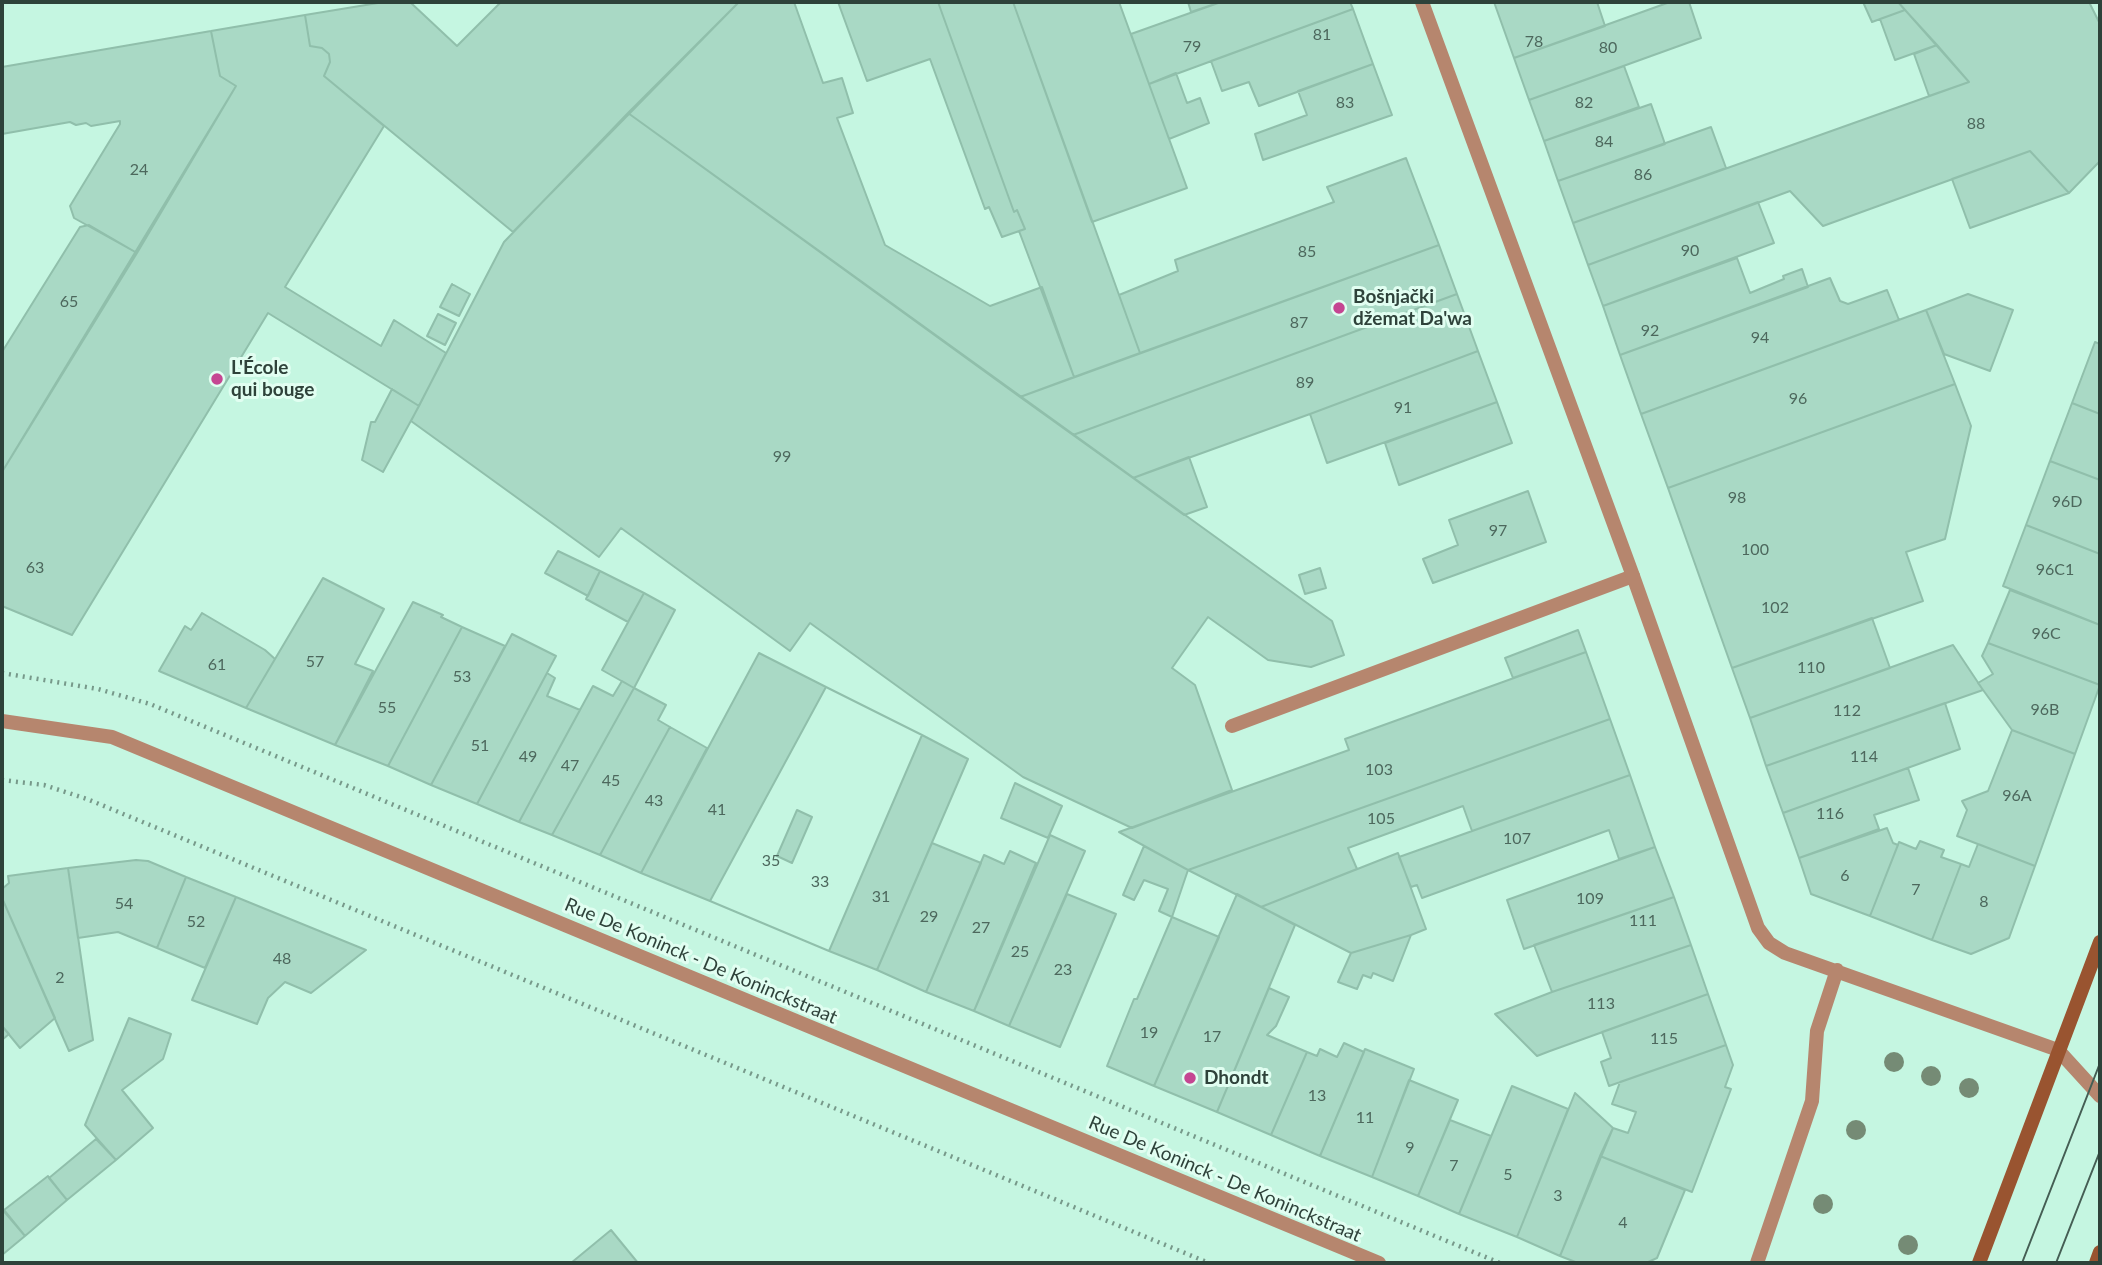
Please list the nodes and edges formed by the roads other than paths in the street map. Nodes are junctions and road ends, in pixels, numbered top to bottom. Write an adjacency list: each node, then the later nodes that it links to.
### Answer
1 (1422, 2): 2 (street)
2 (1633, 576): 4 (street); 6 (street)
3 (2, 721): 10 (street, Rue De Koninck - De Koninckstraat)
4 (1232, 726)
5 (2100, 942): 7 (street)
6 (1836, 970): 7 (street); 11 (street)
7 (2058, 1050): 8 (street); 12 (street)
8 (2100, 1096)
9 (2100, 1252): 13 (street)
10 (1379, 1263)
11 (1757, 1263)
12 (1979, 1263)
13 (2096, 1263)

